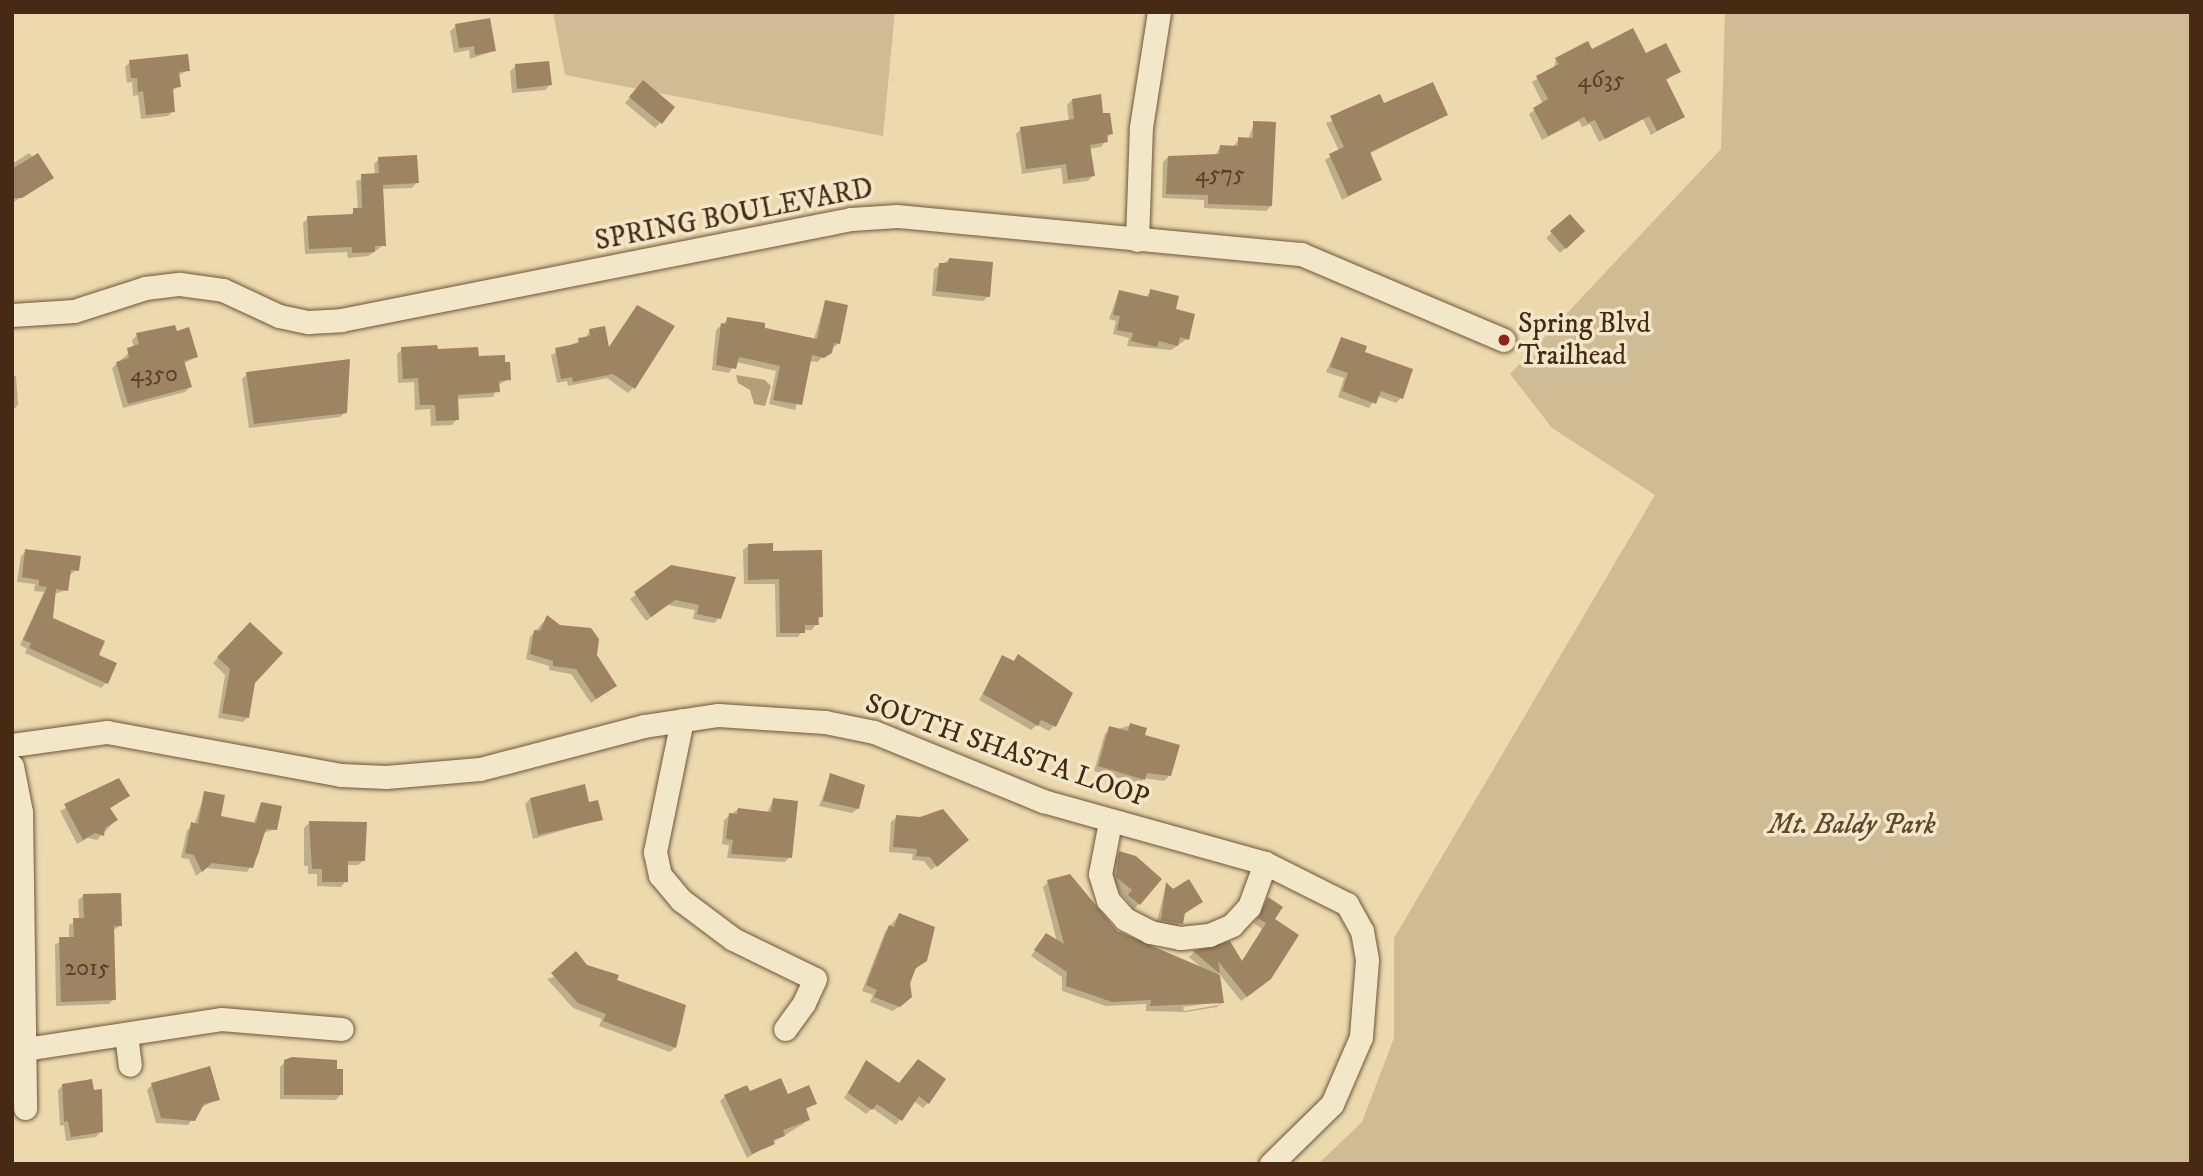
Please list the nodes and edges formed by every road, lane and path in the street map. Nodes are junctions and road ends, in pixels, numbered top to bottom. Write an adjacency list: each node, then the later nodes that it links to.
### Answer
1 (1159, 12): 2 (street)
2 (1137, 240): 3 (street, SPRING BOULEVARD); 4 (street, SPRING BOULEVARD)
3 (12, 315)
4 (1504, 340)
5 (682, 720): 6 (street, SOUTH SHASTA LOOP); 8 (street, SOUTH SHASTA LOOP); 11 (street)
6 (12, 745)
7 (12, 766): 13 (street)
8 (1110, 822): 9 (street, SOUTH SHASTA LOOP); 9 (street)
9 (1265, 863): 16 (street, SOUTH SHASTA LOOP)
10 (342, 1029): 12 (street)
11 (785, 1029)
12 (126, 1034): 13 (street); 14 (street)
13 (18, 1051): 15 (street)
14 (130, 1065)
15 (24, 1108)
16 (1271, 1164)

